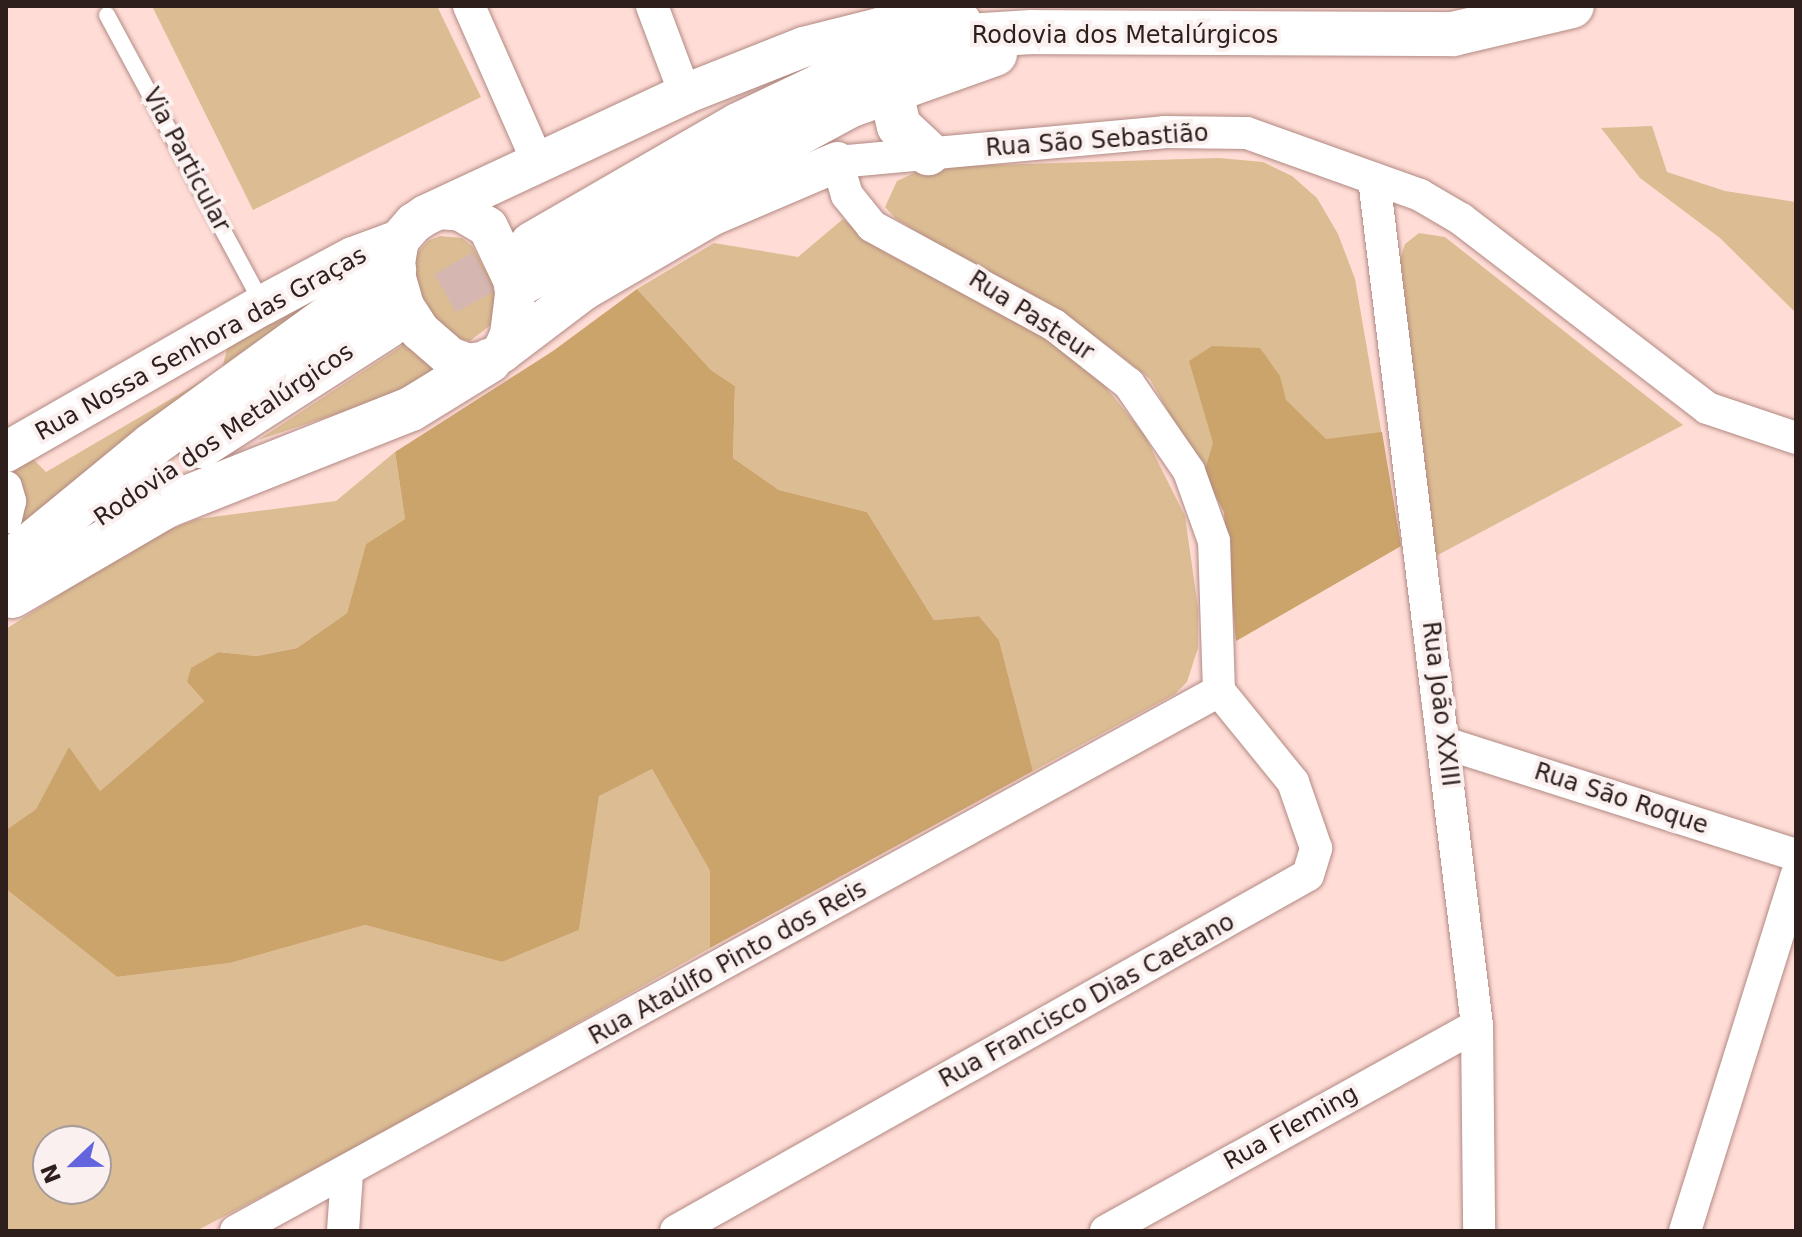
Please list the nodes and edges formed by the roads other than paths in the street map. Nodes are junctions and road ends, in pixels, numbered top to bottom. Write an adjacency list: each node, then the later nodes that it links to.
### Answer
1 (469, 6): 10 (street)
2 (652, 6): 7 (street)
3 (1572, 6): 5 (main road, Rodovia dos Metalúrgicos)
4 (107, 15): 17 (lane, Via Particular)
5 (1032, 32): 6 (main road); 7 (street); 13 (main road, Rodovia dos Metalúrgicos)
6 (890, 88): 8 (main road); 16 (main road)
7 (685, 94): 10 (street)
8 (928, 153): 9 (street, Rua São Sebastião); 11 (street, Rua São Sebastião)
9 (837, 162): 15 (street, Rua São Sebastião); 25 (street, Rua Pasteur)
10 (539, 165): 12 (street)
11 (1374, 179): 20 (street, Rua São Sebastião); 26 (street, Rua João XXIII)
12 (440, 209): 14 (street); 16 (street)
13 (532, 244)
14 (396, 255): 17 (street, Rua Nossa Senhora das Graças); 19 (street); 24 (main road)
15 (584, 290): 16 (street, Rua São Sebastião); 19 (street, Rua São Sebastião)
16 (516, 292): 19 (street)
17 (263, 305): 21 (street, Rua Nossa Senhora das Graças)
18 (388, 326): 24 (main road, Rodovia dos Metalúrgicos)
19 (496, 356): 24 (main road)
20 (1796, 438)
21 (6, 452)
22 (6, 487): 23 (street)
23 (6, 518)
24 (8, 583)
25 (1219, 691): 30 (street, Rua Ataúlfo Pinto dos Reis); 33 (street, Rua Francisco Dias Caetano)
26 (1445, 743): 27 (street, Rua São Roque); 29 (street, Rua João XXIII)
27 (1796, 855)
28 (1796, 876): 36 (street)
29 (1477, 1025): 34 (street, Rua Fleming); 35 (street, Rua João XXIII)
30 (347, 1174): 31 (street, Rua Ataúlfo Pinto dos Reis); 32 (street)
31 (236, 1231)
32 (343, 1231)
33 (676, 1231)
34 (1106, 1231)
35 (1479, 1231)
36 (1685, 1231)

